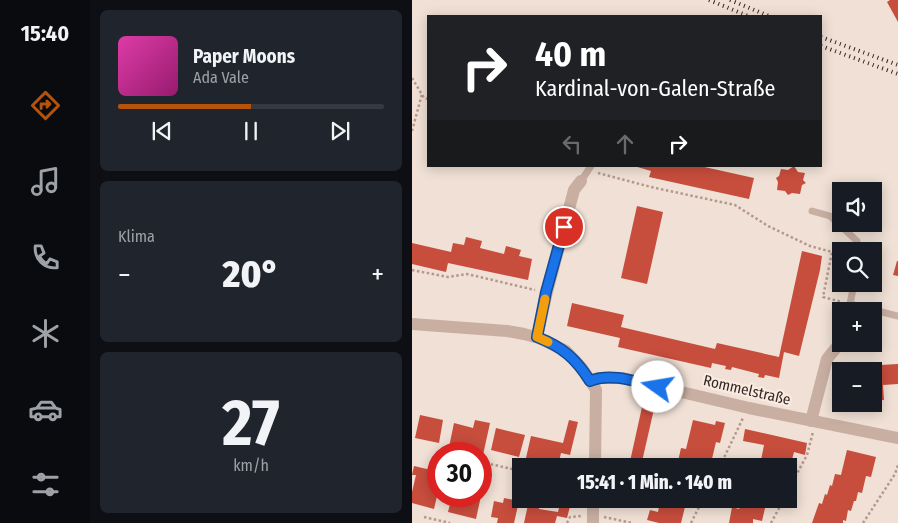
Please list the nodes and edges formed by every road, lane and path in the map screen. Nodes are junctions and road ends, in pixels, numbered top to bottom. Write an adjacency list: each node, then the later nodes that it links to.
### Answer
1 (412, 78): 2 (path)
2 (422, 94): 3 (path); 4 (path)
3 (427, 99)
4 (412, 131)
5 (587, 173): 9 (street); 10 (path)
6 (812, 211): 7 (lane)
7 (857, 242)
8 (412, 270): 9 (path)
9 (546, 292): 14 (street)
10 (835, 302)
11 (882, 313): 12 (lane)
12 (898, 316)
13 (412, 324): 14 (street)
14 (537, 337): 16 (street)
15 (832, 351): 18 (street)
16 (590, 381): 17 (street, Rommelstraße); 20 (street)
17 (749, 408): 18 (street, Rommelstraße); 21 (path)
18 (814, 422): 19 (street, Rommelstraße); 25 (path)
19 (898, 438)
20 (595, 458)
21 (724, 458)
22 (492, 464): 24 (path)
23 (898, 465): 34 (path)
24 (512, 468)
25 (797, 473)
26 (593, 508): 31 (street)
27 (698, 508): 32 (path)
28 (779, 508): 33 (path)
29 (424, 517): 30 (path)
30 (450, 523)
31 (592, 523)
32 (691, 523)
33 (771, 523)
34 (863, 523)

